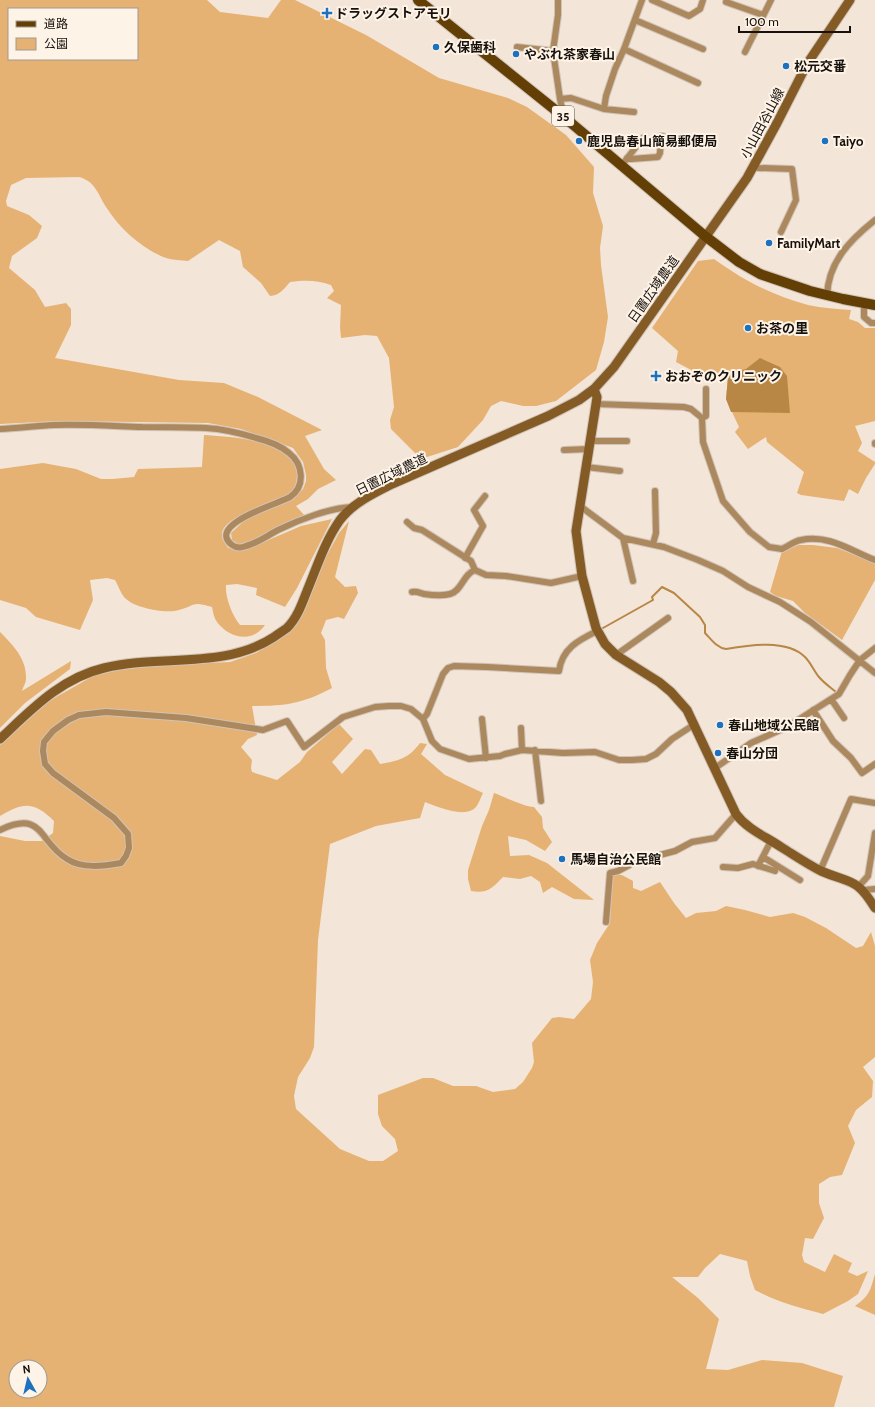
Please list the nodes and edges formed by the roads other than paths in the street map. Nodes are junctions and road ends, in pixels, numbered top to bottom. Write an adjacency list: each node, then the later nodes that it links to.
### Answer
1 (418, 0): 20 (main road, 35)
2 (558, 0): 14 (street)
3 (642, 0): 10 (street)
4 (652, 0): 5 (street)
5 (703, 0)
6 (771, 0): 9 (street)
7 (850, 0): 24 (street, 小山田谷山線)
8 (726, 2): 9 (street)
9 (763, 15): 15 (street)
10 (635, 20): 12 (street); 13 (street)
11 (516, 47): 14 (street)
12 (624, 49): 16 (street); 18 (street)
13 (703, 49)
14 (553, 51): 17 (street)
15 (745, 52)
16 (698, 83)
17 (560, 99): 18 (street); 20 (street)
18 (604, 109): 19 (street)
19 (634, 112)
20 (564, 117): 23 (main road, 35)
21 (665, 137): 23 (street)
22 (643, 138): 23 (street)
23 (625, 162): 27 (main road, 35)
24 (755, 164): 26 (street); 27 (street, 小山田谷山線)
25 (875, 220): 28 (street)
26 (781, 232)
27 (705, 236): 28 (main road, 35); 31 (street, 日置広域農道)
28 (827, 296): 29 (main road, 35)
29 (871, 303): 30 (street)
30 (875, 323)
31 (594, 389): 33 (street); 44 (street, 日置広域農道)
32 (706, 389): 34 (street)
33 (596, 404): 34 (street); 37 (street)
34 (702, 418): 49 (street)
35 (0, 429): 44 (street)
36 (627, 441): 37 (street)
37 (590, 445): 38 (street); 39 (street)
38 (564, 450)
39 (586, 467): 40 (street); 43 (street)
40 (620, 471)
41 (655, 491): 47 (street)
42 (485, 496): 48 (street)
43 (580, 506): 46 (street); 51 (street)
44 (353, 507): 67 (street, 日置広域農道)
45 (407, 522): 48 (street)
46 (623, 538): 47 (street); 52 (street)
47 (653, 544): 58 (street)
48 (465, 558): 50 (street)
49 (875, 560)
50 (475, 570): 51 (street); 53 (street)
51 (582, 576): 55 (street)
52 (633, 581)
53 (412, 592)
54 (668, 618): 57 (street)
55 (598, 631): 57 (street); 63 (street)
56 (875, 648): 58 (street)
57 (616, 655): 65 (street)
58 (860, 660): 59 (street); 60 (street)
59 (875, 674)
60 (831, 699): 61 (street); 62 (street)
61 (814, 710): 71 (street); 72 (street)
62 (844, 718)
63 (423, 719): 70 (street); 76 (street)
64 (482, 719): 70 (street)
65 (695, 724): 69 (street); 72 (street)
66 (520, 728): 68 (street)
67 (0, 739)
68 (522, 750): 69 (street); 70 (street)
69 (536, 750): 73 (street)
70 (486, 758)
71 (875, 764)
72 (715, 768): 75 (street)
73 (541, 801)
74 (875, 803): 82 (street)
75 (736, 814): 78 (street); 88 (street)
76 (0, 830)
77 (875, 833): 85 (street)
78 (771, 840): 79 (street); 82 (street)
79 (763, 857): 80 (street); 84 (street)
80 (758, 866): 81 (street); 83 (street)
81 (723, 867)
82 (820, 870): 85 (street)
83 (775, 871)
84 (800, 880)
85 (861, 888): 86 (street); 87 (street)
86 (875, 889)
87 (875, 908)
88 (606, 922)

